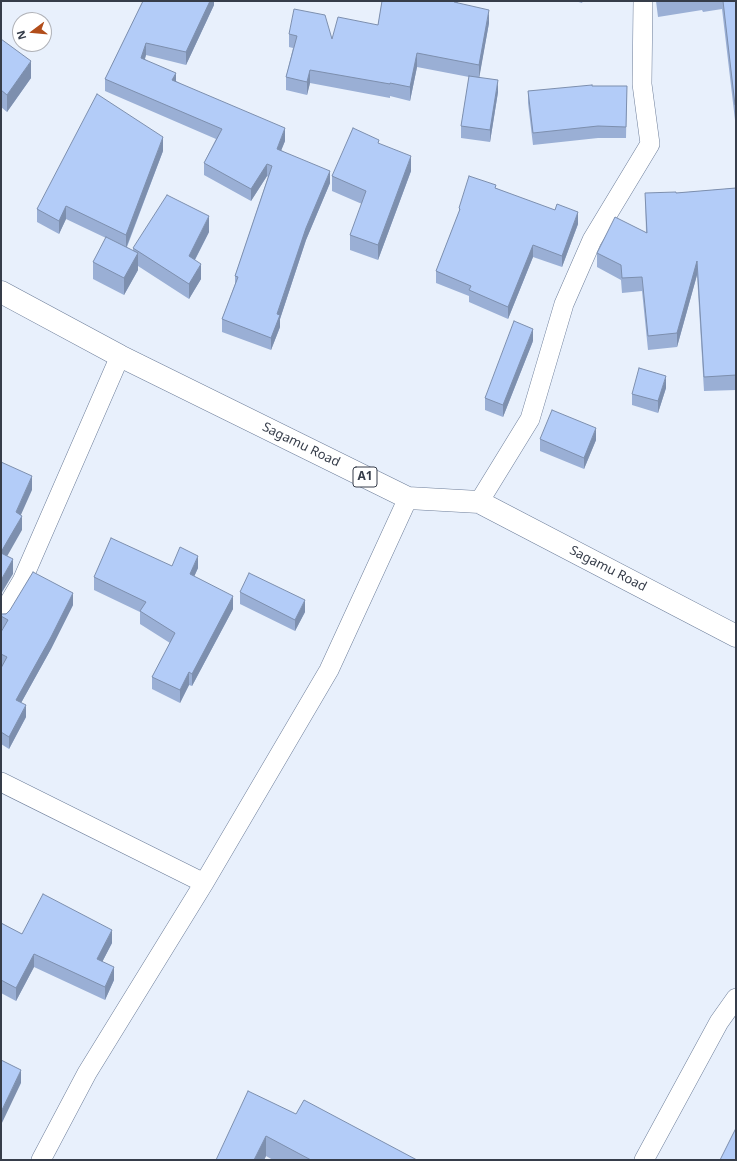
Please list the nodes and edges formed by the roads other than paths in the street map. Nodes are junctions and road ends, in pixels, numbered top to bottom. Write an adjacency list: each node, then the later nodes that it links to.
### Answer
1 (643, 1): 5 (street)
2 (1, 292): 3 (highway, Sagamu Road / A1)
3 (120, 356): 4 (highway, Sagamu Road / A1); 6 (street)
4 (408, 498): 5 (highway, Sagamu Road / A1); 9 (street)
5 (479, 502): 7 (highway, Sagamu Road / A1)
6 (1, 616)
7 (736, 636)
8 (1, 782): 9 (street)
9 (204, 883): 11 (street)
10 (736, 998): 12 (street)
11 (41, 1160)
12 (644, 1160)

